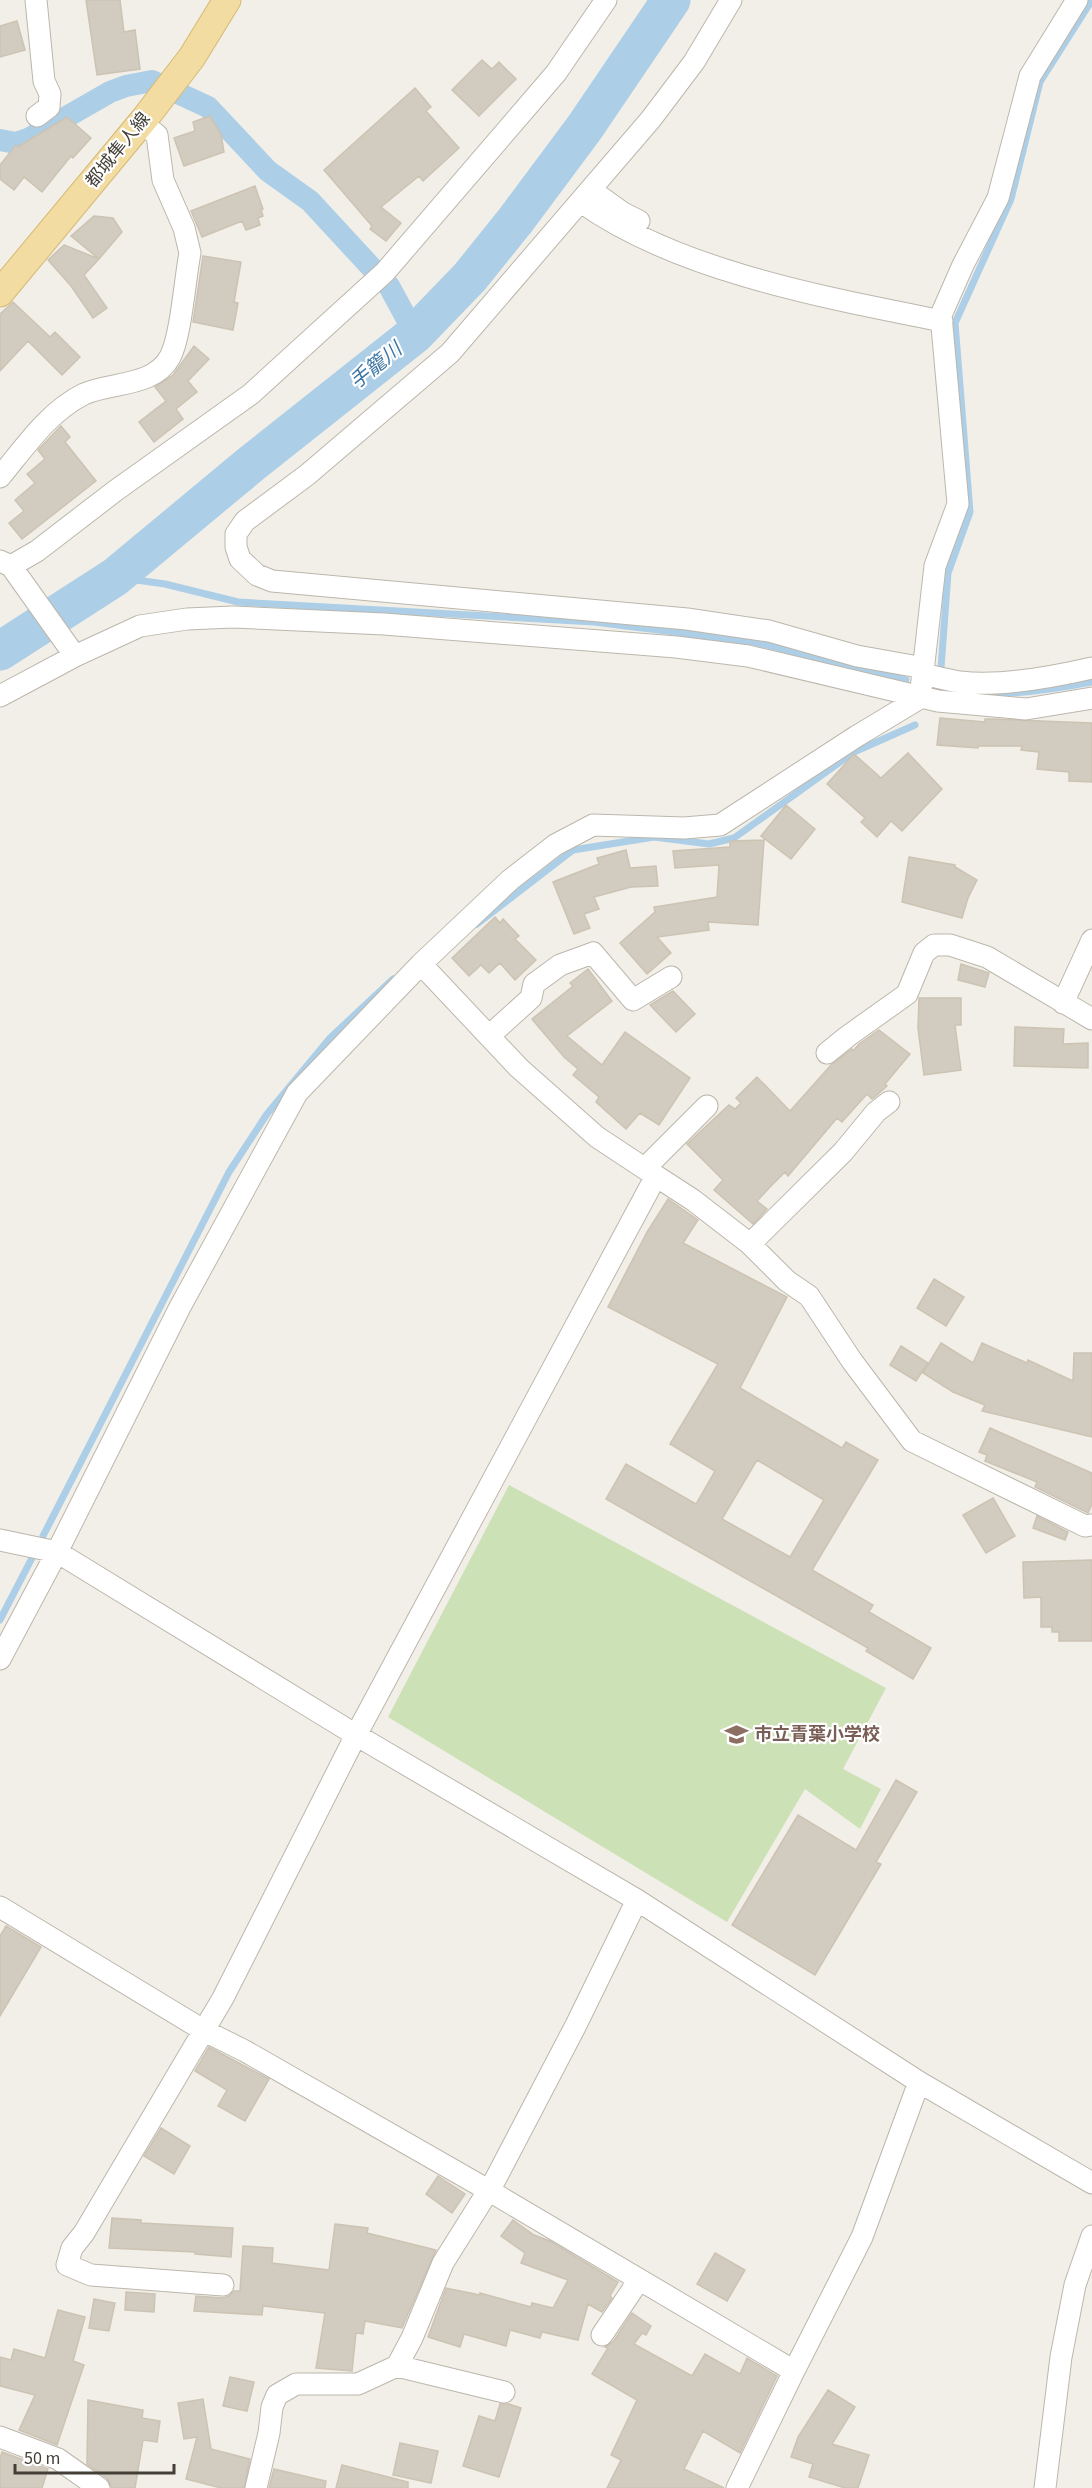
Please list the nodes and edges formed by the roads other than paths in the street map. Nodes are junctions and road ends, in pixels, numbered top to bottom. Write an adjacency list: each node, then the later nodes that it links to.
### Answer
1 (36, 0): 6 (street)
2 (227, 0): 7 (main road, 都城隼人線)
3 (606, 0): 12 (street)
4 (731, 0): 8 (street)
5 (1072, 1): 10 (street)
6 (37, 116)
7 (144, 120): 9 (main road, 都城隼人線); 11 (street)
8 (586, 196): 10 (street); 15 (street)
9 (0, 293)
10 (943, 315): 15 (street)
11 (0, 477)
12 (5, 564): 13 (street)
13 (75, 656): 16 (street); 17 (street)
14 (1092, 668): 15 (street)
15 (924, 671): 17 (street)
16 (0, 696)
17 (920, 698): 18 (street); 20 (street)
18 (1092, 698)
19 (1092, 940): 22 (street)
20 (421, 964): 24 (street); 32 (street)
21 (671, 977): 24 (street)
22 (1063, 1003): 23 (street); 25 (street)
23 (1092, 1019)
24 (489, 1036): 28 (street)
25 (827, 1053)
26 (889, 1102): 29 (street)
27 (707, 1106): 28 (street)
28 (650, 1172): 29 (street); 34 (street)
29 (750, 1244): 30 (street)
30 (1092, 1525)
31 (0, 1540): 32 (street)
32 (57, 1552): 33 (street); 34 (street)
33 (0, 1659)
34 (356, 1735): 35 (street); 37 (street)
35 (637, 1899): 38 (street); 40 (street)
36 (0, 1907): 37 (street)
37 (203, 2030): 40 (street); 43 (street)
38 (919, 2082): 39 (street); 46 (street)
39 (1092, 2183)
40 (488, 2190): 42 (street); 45 (street)
41 (1092, 2236): 52 (street)
42 (639, 2280): 44 (street); 46 (street)
43 (222, 2285)
44 (602, 2335)
45 (397, 2366): 47 (street); 50 (street)
46 (794, 2371): 51 (street)
47 (504, 2392)
48 (0, 2437): 49 (street)
49 (99, 2488)
50 (256, 2488)
51 (737, 2488)
52 (1045, 2488)

